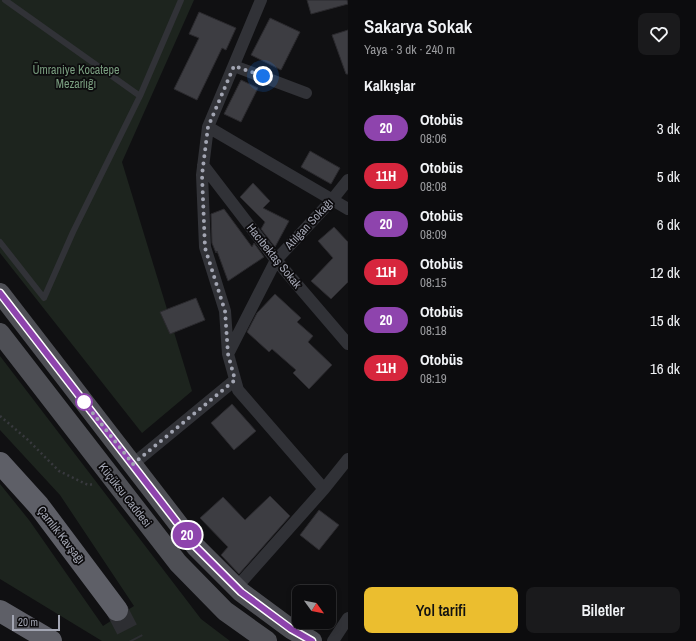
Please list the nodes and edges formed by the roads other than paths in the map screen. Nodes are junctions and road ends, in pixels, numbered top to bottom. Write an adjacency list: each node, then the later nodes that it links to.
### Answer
1 (5, 0): 6 (lane)
2 (181, 0): 6 (lane)
3 (261, 0): 4 (street)
4 (234, 66): 5 (street); 7 (street)
5 (306, 93)
6 (140, 96): 12 (lane)
7 (208, 127): 8 (street); 10 (street)
8 (202, 165): 13 (street, Hacıbektaş Sokak); 17 (street)
9 (348, 180): 10 (street, Atılgan Sokağı)
10 (332, 200): 11 (street); 13 (street, Atılgan Sokağı)
11 (348, 209)
12 (0, 242)
13 (276, 260): 16 (street, Hacıbektaş Sokak); 17 (street, Atılgan Sokağı)
14 (0, 293): 21 (main road, Küçüksu Caddesi)
15 (0, 332): 22 (main road, Küçüksu Caddesi)
16 (348, 344)
17 (228, 354): 18 (street)
18 (235, 380): 21 (street); 23 (street)
19 (348, 459): 23 (street)
20 (0, 463): 25 (highway, Çamlık Kavşağı)
21 (133, 464): 22 (main road); 24 (main road, Küçüksu Caddesi)
22 (114, 480): 29 (main road, Küçüksu Caddesi)
23 (324, 489): 24 (street)
24 (236, 588): 30 (main road, Küçüksu Caddesi)
25 (117, 610)
26 (0, 611): 28 (highway)
27 (348, 618): 31 (street)
28 (50, 641)
29 (267, 641)
30 (312, 641)
31 (332, 641)

